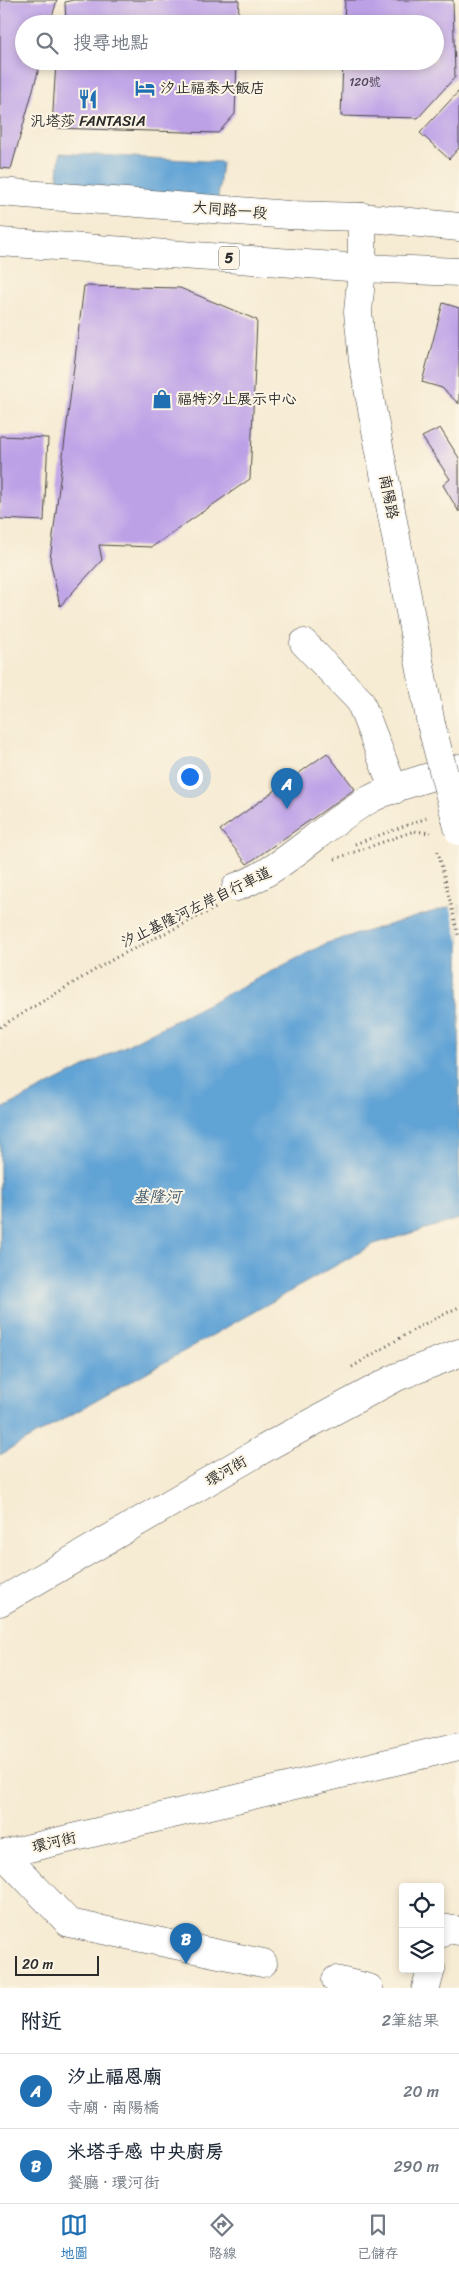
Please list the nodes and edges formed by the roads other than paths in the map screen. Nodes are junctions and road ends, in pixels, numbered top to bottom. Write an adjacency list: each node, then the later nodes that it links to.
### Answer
1 (0, 192): 2 (street, 大同路一段)
2 (362, 217): 3 (street, 大同路一段); 5 (street, 南陽路)
3 (459, 227)
4 (0, 242): 5 (street, 5)
5 (362, 268): 6 (street, 5); 10 (street, 南陽路, bridge)
6 (459, 272)
7 (304, 644): 9 (street)
8 (459, 768): 9 (street)
9 (394, 790): 11 (street)
10 (443, 837)
11 (230, 896)
12 (459, 1354): 13 (street, 環河街)
13 (0, 1602)
14 (459, 1746): 15 (street, 環河街)
15 (1, 1855): 18 (street)
16 (444, 1928): 17 (street)
17 (459, 1931)
18 (263, 1964)
19 (430, 1973): 22 (street)
20 (336, 1980): 21 (street)
21 (369, 1988)
22 (426, 1988)

